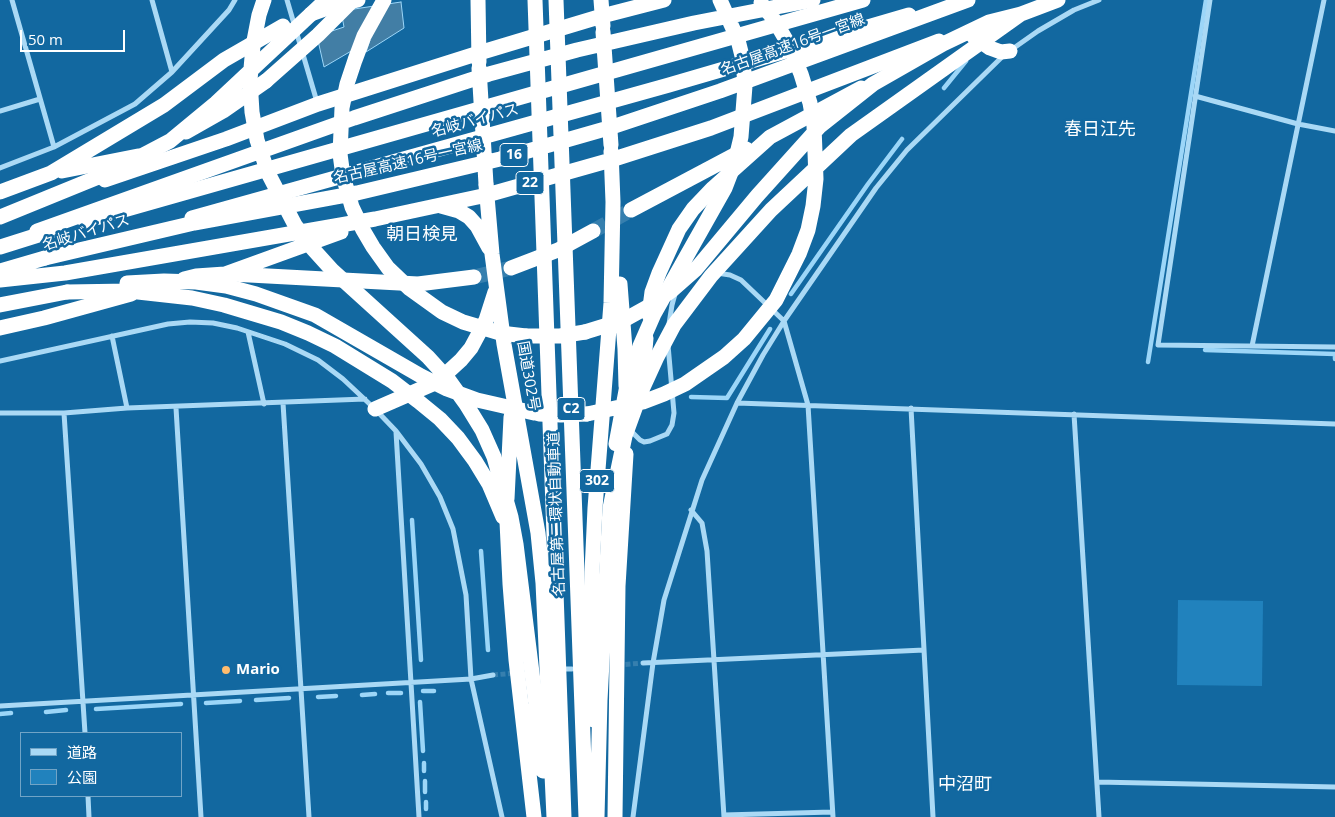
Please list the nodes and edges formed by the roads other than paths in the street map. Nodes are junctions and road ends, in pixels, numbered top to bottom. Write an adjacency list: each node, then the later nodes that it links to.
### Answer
1 (12, 0): 36 (street)
2 (152, 0): 34 (street)
3 (235, 0): 34 (street)
4 (264, 0): 92 (highway, bridge)
5 (287, 0): 37 (street)
6 (326, 0): 43 (highway, bridge)
7 (353, 0): 43 (highway, bridge)
8 (360, 0): 28 (highway)
9 (384, 0): 26 (highway, bridge)
10 (478, 0): 33 (highway, 国道302号)
11 (535, 0): 120 (highway, 名古屋第二環状自動車道 / C2, bridge)
12 (556, 0): 121 (highway, 名古屋第二環状自動車道 / C2, bridge)
13 (601, 0): 27 (highway, 302)
14 (664, 0): 27 (highway)
15 (720, 0): 90 (highway, bridge)
16 (759, 0): 65 (highway, bridge)
17 (813, 0): 56 (highway, bridge)
18 (863, 0): 57 (highway, 名岐バイパス)
19 (961, 0): 63 (highway, 名岐バイパス / 22)
20 (968, 0): 60 (highway, 名古屋高速16号一宮線 / 16, bridge)
21 (1037, 0): 30 (highway, 22)
22 (1058, 0): 26 (highway, bridge)
23 (1099, 0): 32 (street)
24 (1210, 0): 35 (street)
25 (1324, 0): 39 (street)
26 (1021, 14): 90 (highway, bridge)
27 (602, 16): 33 (highway); 45 (highway, 302, bridge)
28 (302, 17)
29 (283, 26): 47 (highway)
30 (965, 30): 31 (highway, 22); 32 (highway)
31 (937, 42): 41 (highway); 45 (highway, 22)
32 (1010, 51): 67 (street)
33 (479, 60): 37 (highway); 48 (highway, 国道302号, bridge)
34 (172, 72): 44 (street)
35 (1195, 96): 39 (street); 71 (street)
36 (40, 99): 38 (street); 44 (street)
37 (318, 104): 42 (highway)
38 (0, 111)
39 (1298, 124): 40 (street); 71 (street)
40 (1335, 131)
41 (770, 137): 52 (highway); 75 (highway)
42 (226, 139): 47 (highway); 53 (highway)
43 (170, 141): 53 (highway, bridge)
44 (54, 147): 46 (street)
45 (611, 160): 48 (highway, 22); 50 (highway, 302)
46 (0, 168)
47 (51, 173): 49 (highway)
48 (486, 189): 51 (highway, 22); 58 (highway, 国道302号)
49 (0, 192)
50 (613, 202): 75 (highway); 122 (highway, 302)
51 (441, 206): 54 (highway, 22); 58 (highway)
52 (631, 210)
53 (0, 216)
54 (375, 219): 61 (highway); 63 (highway, 22)
55 (593, 231): 59 (highway)
56 (0, 243)
57 (0, 247)
58 (492, 254): 64 (highway, 国道302号)
59 (511, 268)
60 (0, 271)
61 (225, 274): 62 (highway); 68 (highway)
62 (474, 277)
63 (0, 279)
64 (496, 288): 74 (highway, 国道302号); 79 (highway)
65 (67, 292): 66 (highway); 92 (highway, bridge)
66 (0, 305)
67 (784, 322): 77 (street); 80 (street); 88 (street)
68 (0, 328)
69 (248, 332): 70 (street); 78 (street); 79 (street)
70 (112, 336): 73 (street); 81 (street)
71 (1252, 346): 72 (street)
72 (1335, 347)
73 (0, 361)
74 (512, 393): 110 (highway); 119 (highway, 国道302号)
75 (626, 393): 88 (highway)
76 (283, 403): 78 (street); 79 (street); 101 (street)
77 (737, 403): 80 (street); 91 (street)
78 (264, 404): 82 (street)
79 (370, 404): 89 (street)
80 (808, 406): 83 (street); 94 (street)
81 (127, 408): 82 (street); 84 (street)
82 (176, 408): 102 (street)
83 (911, 408): 86 (street); 93 (street)
84 (64, 412): 85 (street); 103 (street)
85 (0, 413)
86 (1074, 414): 87 (street); 106 (street)
87 (1335, 424)
88 (628, 428): 109 (highway)
89 (396, 432): 99 (street); 100 (street)
90 (610, 508): 122 (highway, bridge)
91 (692, 510): 95 (street); 96 (street)
92 (521, 586): 118 (highway, bridge)
93 (924, 650): 94 (street); 124 (street)
94 (824, 654): 95 (street); 111 (street)
95 (715, 660): 96 (street); 112 (street)
96 (654, 663): 97 (street); 123 (street)
97 (643, 664)
98 (493, 675): 99 (street)
99 (470, 679): 100 (street); 117 (street)
100 (411, 682): 101 (street); 116 (street)
101 (301, 689): 102 (street); 115 (street)
102 (193, 695): 103 (street); 114 (street)
103 (83, 702): 104 (street); 105 (street)
104 (0, 706)
105 (85, 732)
106 (1097, 782): 107 (street); 125 (street)
107 (1335, 787)
108 (88, 797): 113 (street)
109 (615, 810)
110 (534, 811)
111 (833, 814): 112 (street)
112 (724, 816)
113 (89, 817)
114 (201, 817)
115 (309, 817)
116 (419, 817)
117 (502, 817)
118 (548, 817)
119 (554, 817)
120 (564, 817)
121 (586, 817)
122 (597, 817)
123 (633, 817)
124 (933, 817)
125 (1099, 817)

